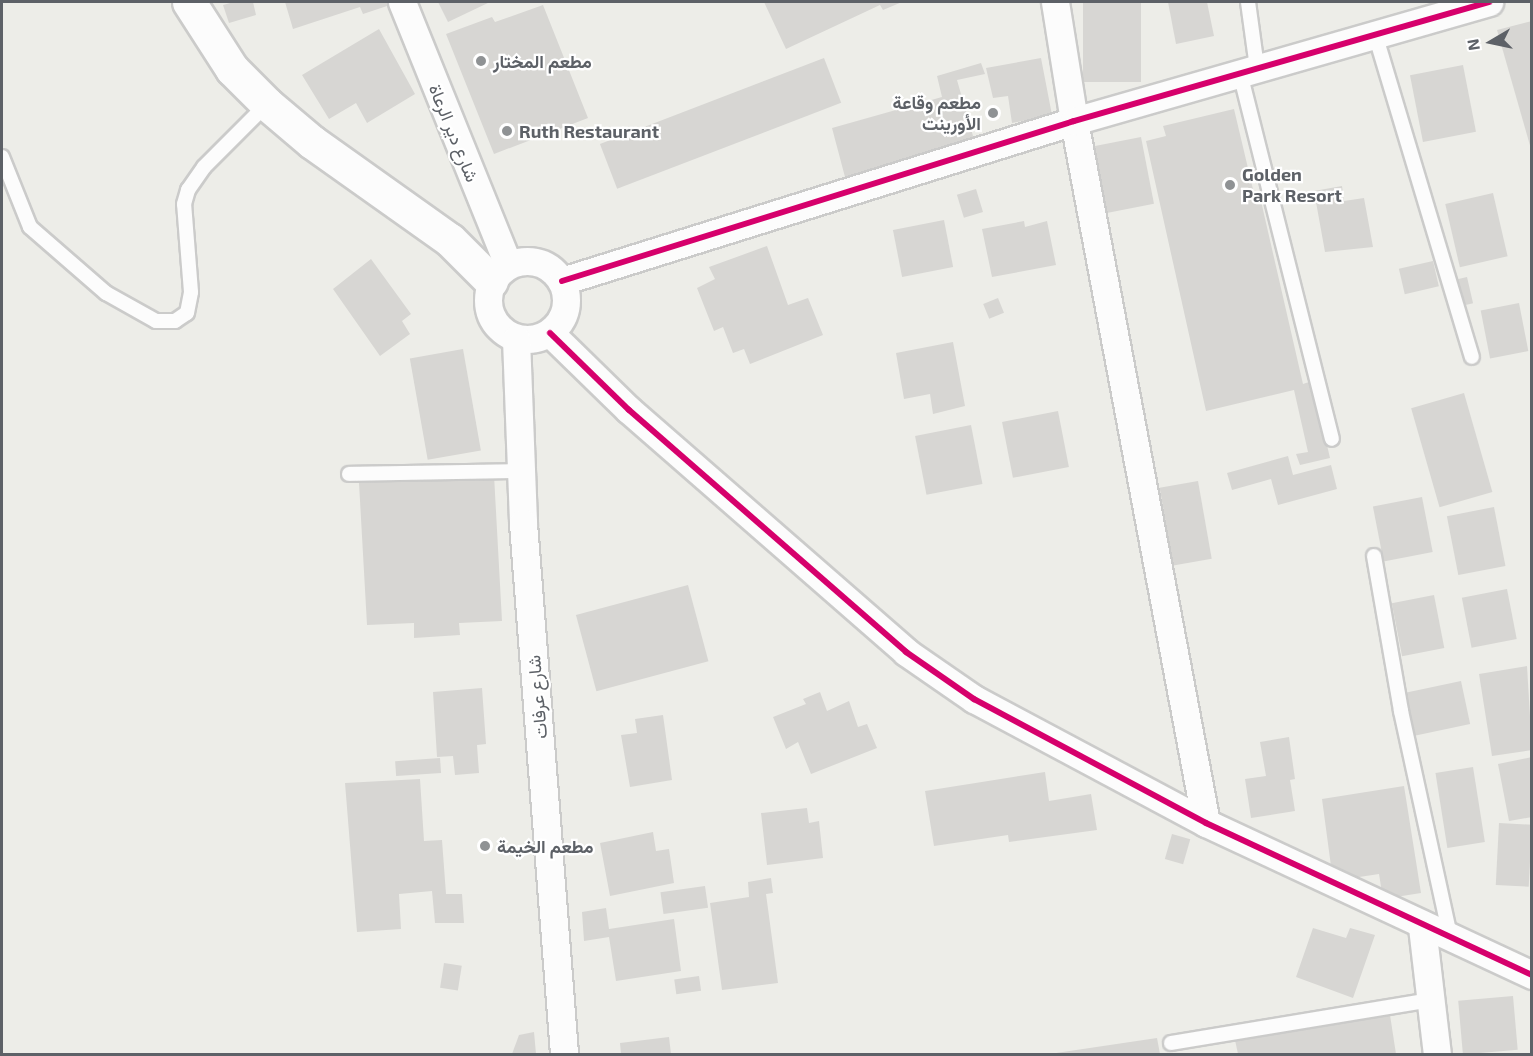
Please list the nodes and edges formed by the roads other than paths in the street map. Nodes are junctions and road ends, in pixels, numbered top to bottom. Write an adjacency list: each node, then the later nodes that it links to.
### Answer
1 (189, 2): 8 (street)
2 (402, 2): 11 (street, شارع دير الرعاة)
3 (1055, 2): 9 (street)
4 (1248, 2): 7 (lane)
5 (1489, 2): 6 (street)
6 (1375, 34): 7 (street); 15 (lane)
7 (1249, 70): 9 (street); 16 (lane)
8 (267, 104): 10 (lane); 11 (street)
9 (1074, 121): 12 (street); 20 (street)
10 (2, 157)
11 (500, 273): 12 (street); 14 (street)
12 (562, 281): 13 (street)
13 (550, 333): 14 (street); 20 (street)
14 (516, 339): 17 (street, شارع عرفات)
15 (1472, 357)
16 (1332, 439)
17 (521, 471): 18 (lane); 26 (street, شارع عرفات)
18 (349, 474)
19 (1374, 556): 22 (lane)
20 (1206, 823): 21 (street)
21 (1422, 927): 22 (street); 24 (street)
22 (1450, 939): 23 (street)
23 (1532, 975)
24 (1431, 1000): 25 (lane); 27 (street)
25 (1171, 1043)
26 (564, 1054)
27 (1437, 1054)

